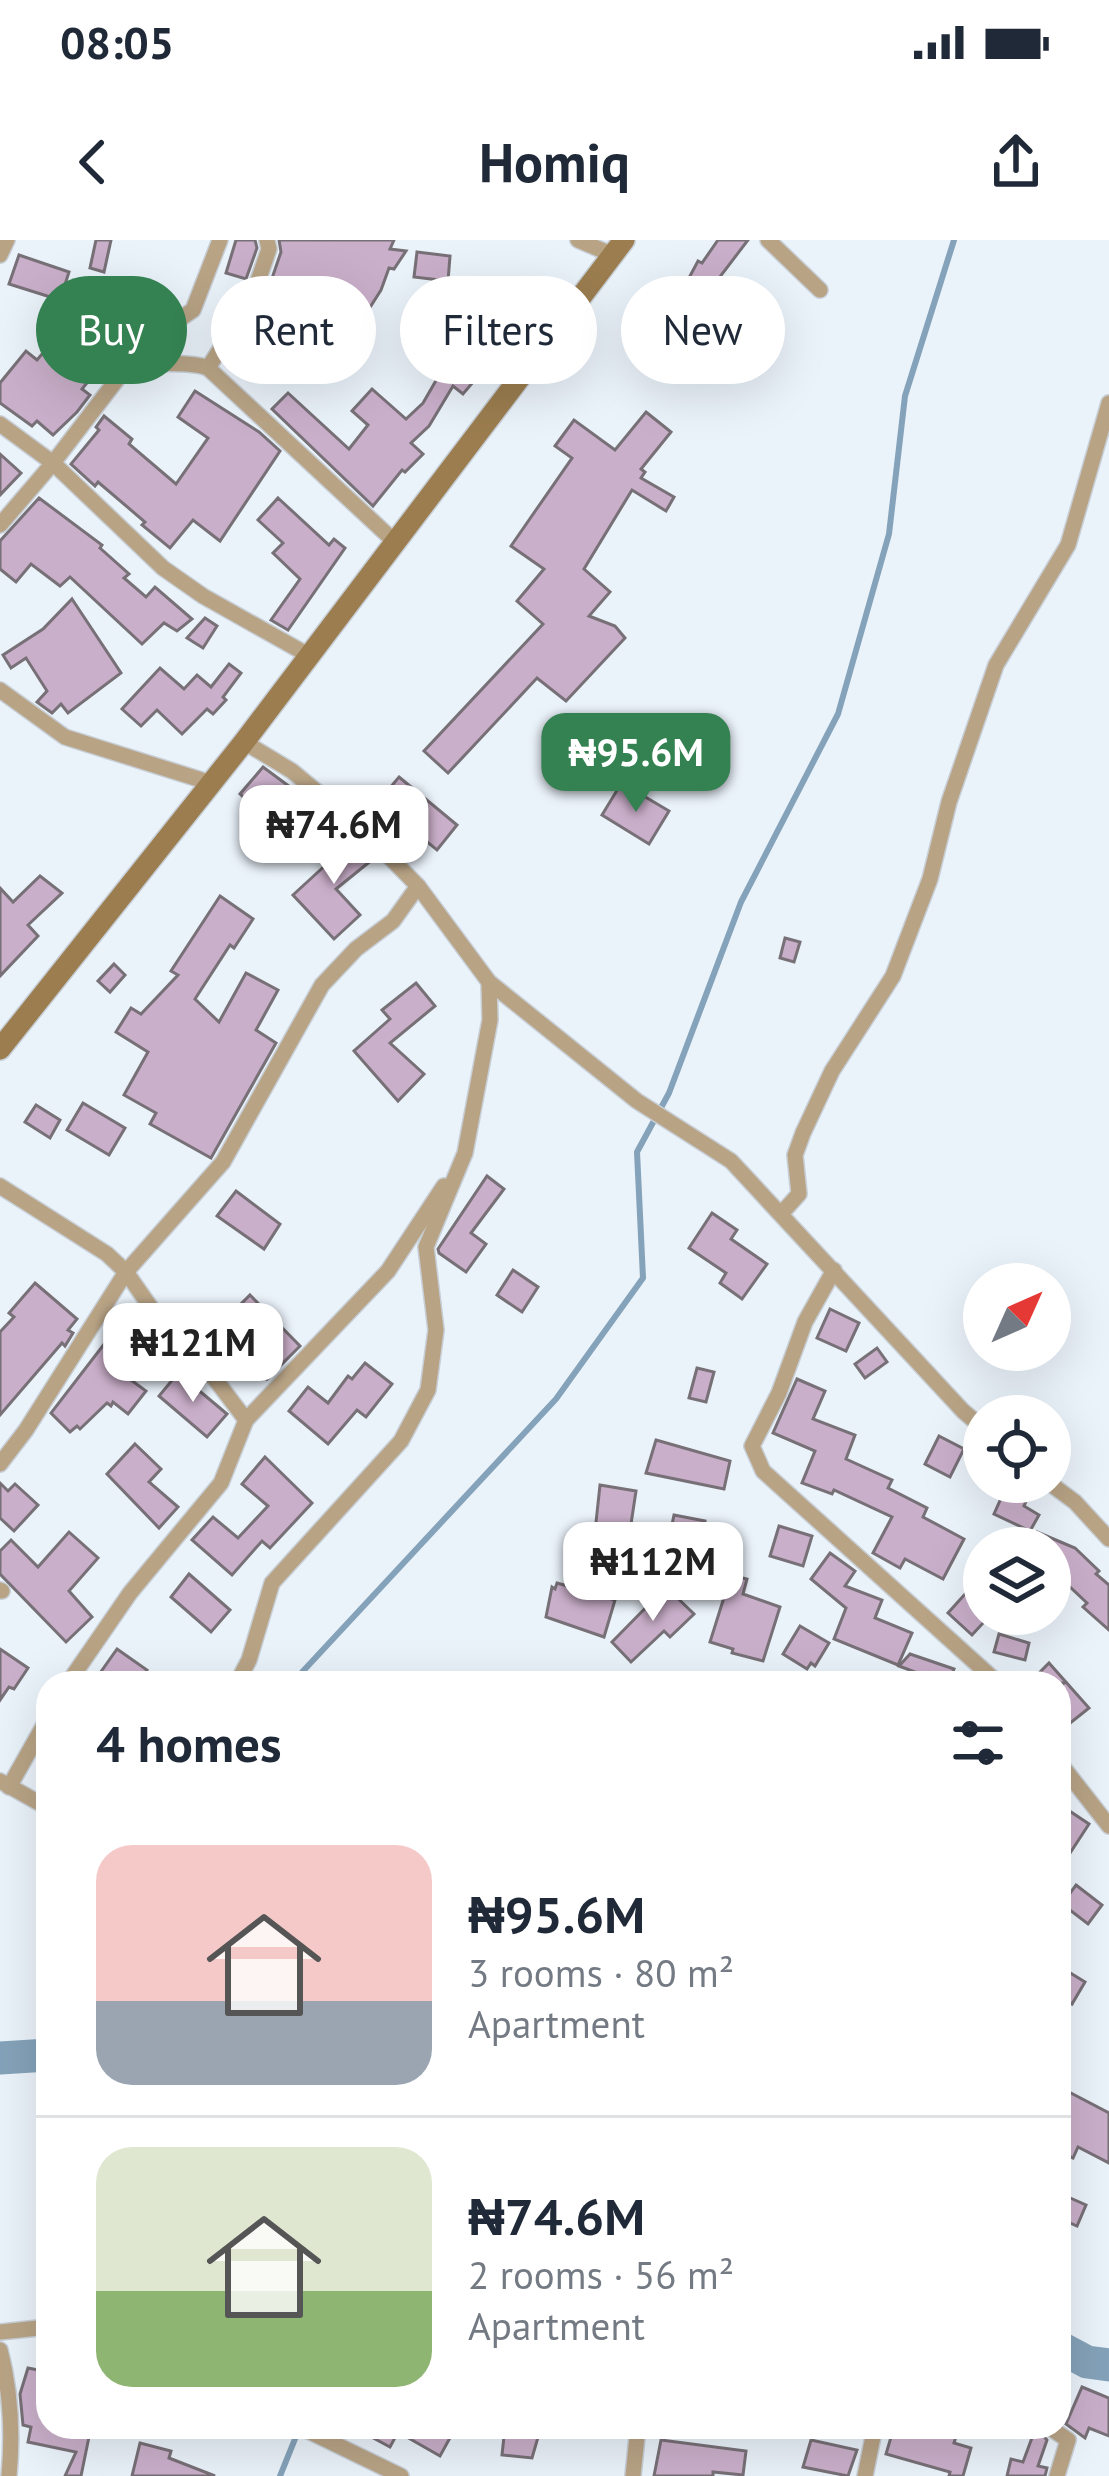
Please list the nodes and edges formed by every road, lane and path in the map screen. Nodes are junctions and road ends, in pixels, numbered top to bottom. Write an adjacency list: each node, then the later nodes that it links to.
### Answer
1 (7, 240): 7 (street)
2 (220, 240): 9 (street)
3 (267, 240): 11 (street)
4 (578, 240): 6 (street)
5 (768, 240): 8 (street)
6 (619, 248): 17 (main road)
7 (0, 255)
8 (820, 290)
9 (187, 314)
10 (187, 363): 11 (street)
11 (208, 368): 17 (street)
12 (114, 384): 15 (street)
13 (1109, 403): 27 (street)
14 (0, 424): 15 (street)
15 (53, 464): 16 (street); 18 (street)
16 (0, 525)
17 (395, 542): 18 (main road)
18 (308, 656): 20 (main road)
19 (1, 693): 21 (street)
20 (244, 742): 21 (main road); 22 (street)
21 (211, 783): 24 (main road)
22 (418, 886): 23 (street); 29 (street)
23 (489, 982): 25 (street); 27 (street)
24 (0, 1049)
25 (465, 1153): 31 (street); 36 (street)
26 (0, 1186): 29 (street)
27 (781, 1214): 28 (street)
28 (834, 1270): 30 (street); 37 (street)
29 (126, 1272): 31 (street); 32 (street)
30 (963, 1411)
31 (246, 1420): 35 (street)
32 (0, 1464)
33 (1071, 1499): 34 (street)
34 (1109, 1539)
35 (76, 1671)
36 (243, 1671)
37 (985, 1671)
38 (36, 1736): 40 (street)
39 (1071, 1777): 42 (street)
40 (4, 1784): 41 (street)
41 (36, 1801)
42 (1109, 1826)
43 (36, 2328): 44 (street)
44 (0, 2332)
45 (0, 2350): 50 (street)
46 (324, 2439): 51 (street)
47 (637, 2439): 52 (street)
48 (872, 2439): 53 (street)
49 (1067, 2439): 54 (street)
50 (9, 2476)
51 (400, 2476)
52 (633, 2476)
53 (865, 2476)
54 (1057, 2476)

